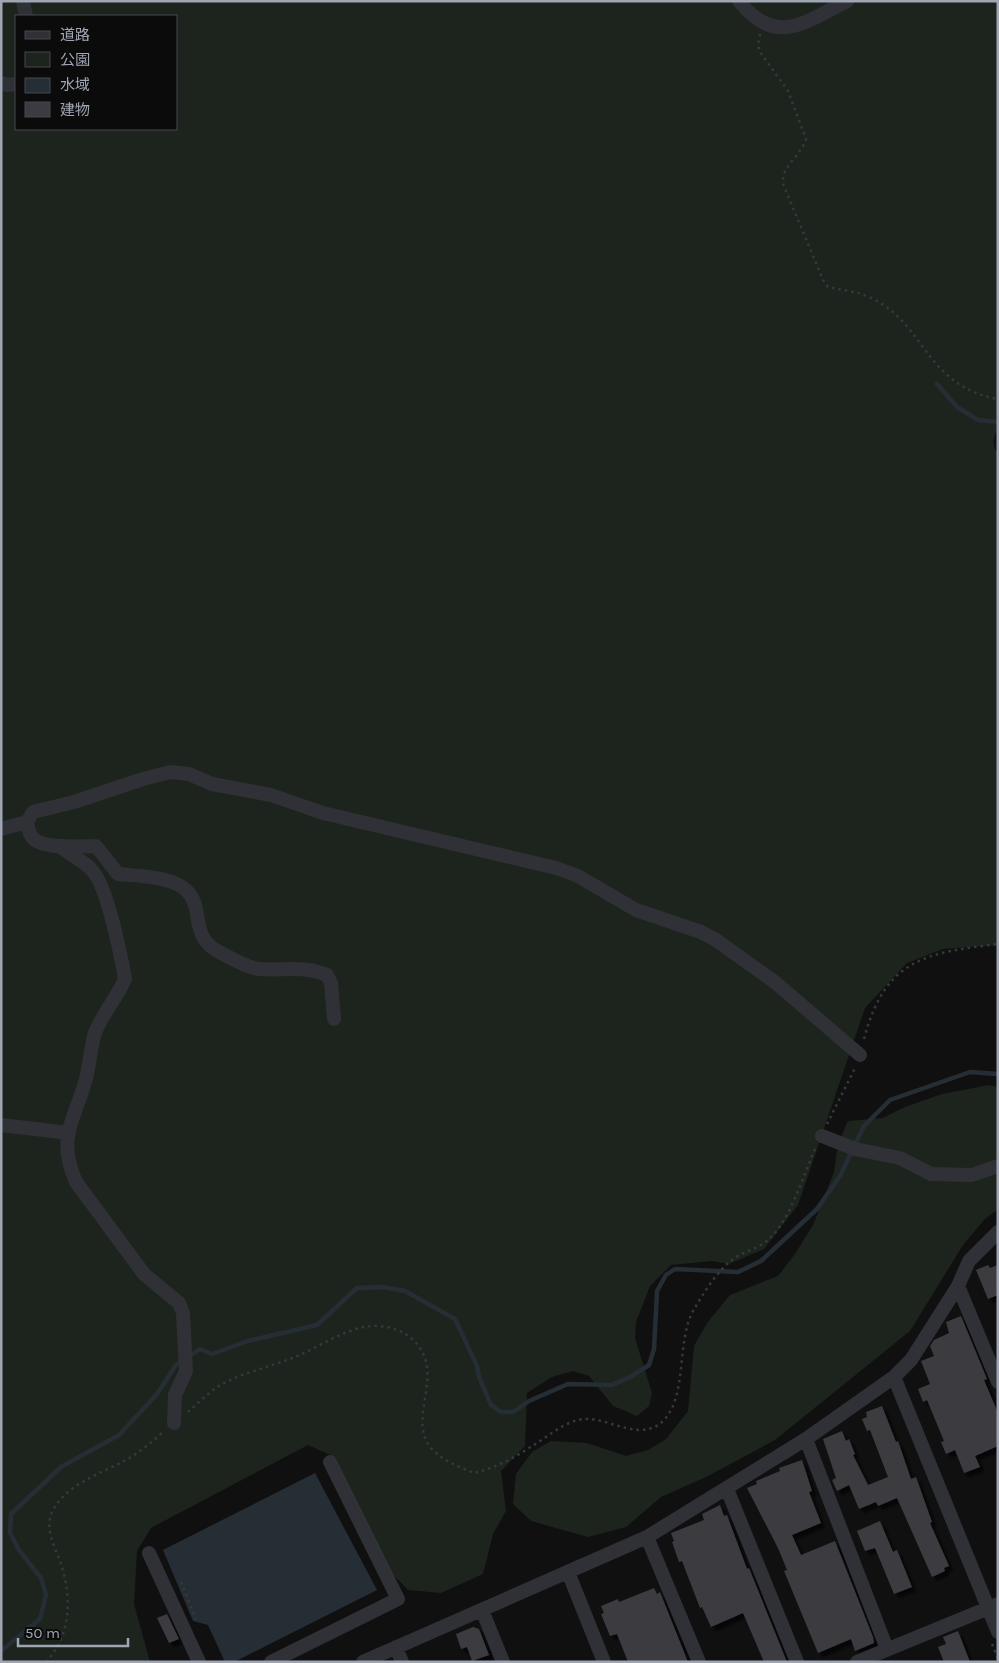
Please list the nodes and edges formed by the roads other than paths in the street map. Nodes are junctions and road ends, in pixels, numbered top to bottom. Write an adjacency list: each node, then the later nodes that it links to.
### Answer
1 (23, 1): 4 (street)
2 (739, 1): 3 (street)
3 (847, 1)
4 (26, 15)
5 (1, 83): 6 (street)
6 (15, 84)
7 (27, 822): 8 (street); 9 (street); 11 (street)
8 (1, 829)
9 (60, 846): 10 (street); 13 (street)
10 (334, 1019)
11 (860, 1055)
12 (1, 1125): 13 (street)
13 (69, 1132): 20 (street)
14 (822, 1136): 15 (street)
15 (998, 1166)
16 (998, 1232): 17 (street)
17 (958, 1286): 18 (street); 19 (street)
18 (894, 1376): 21 (street); 27 (street)
19 (998, 1382)
20 (174, 1423)
21 (806, 1439): 23 (street); 31 (street)
22 (330, 1462): 33 (street)
23 (727, 1489): 24 (street); 39 (street)
24 (647, 1537): 26 (street); 38 (street)
25 (149, 1553): 32 (street)
26 (568, 1572): 28 (street); 37 (street)
27 (993, 1606): 29 (street); 31 (street)
28 (482, 1610): 30 (street); 36 (street)
29 (998, 1632)
30 (396, 1647): 34 (street); 35 (street)
31 (888, 1649): 40 (street)
32 (200, 1662)
33 (271, 1662)
34 (363, 1662)
35 (402, 1662)
36 (503, 1662)
37 (604, 1662)
38 (699, 1662)
39 (797, 1662)
40 (857, 1662)

